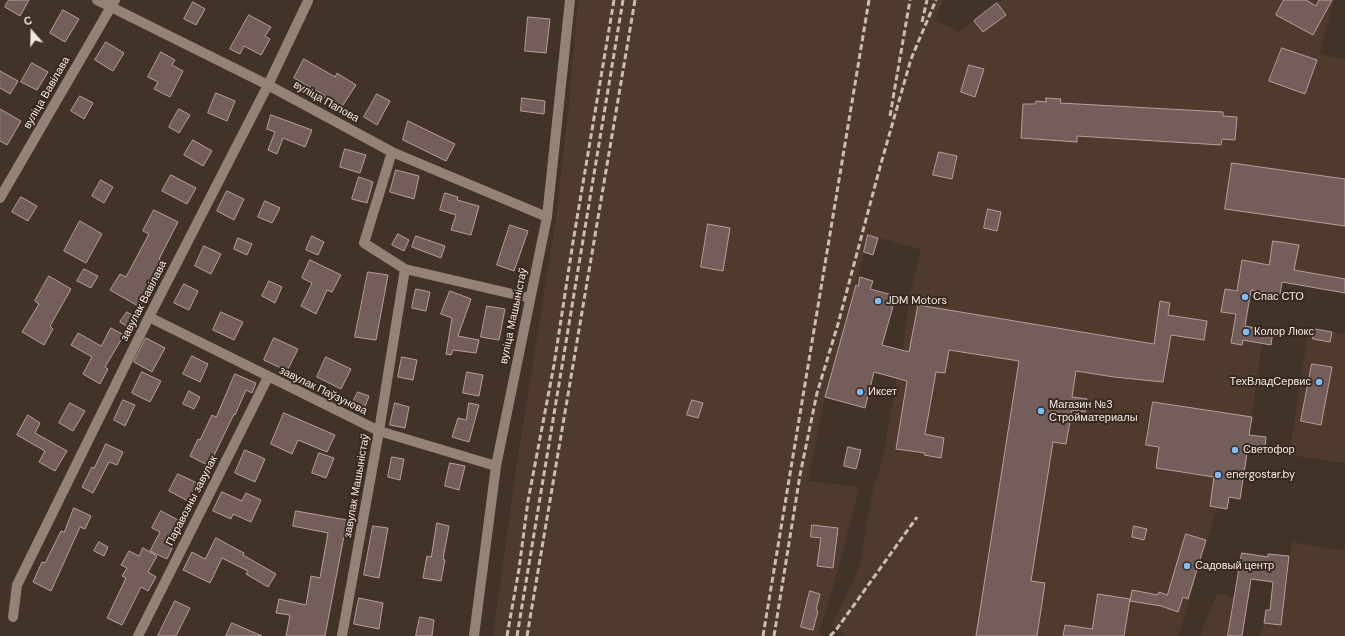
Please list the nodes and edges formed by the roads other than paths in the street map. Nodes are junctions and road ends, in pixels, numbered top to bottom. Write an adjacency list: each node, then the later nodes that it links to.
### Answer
1 (97, 0): 4 (street, вуліца Папова)
2 (570, 0): 8 (street, вуліца Машыністаў)
3 (308, 1): 5 (street, завулак Вавілава)
4 (113, 4): 5 (street, вуліца Папова); 7 (street, вуліца Вавілава)
5 (268, 84): 6 (street, вуліца Папова); 11 (street, завулак Вавілава)
6 (392, 152): 8 (street, вуліца Папова); 9 (street)
7 (0, 198)
8 (547, 217): 10 (street, вуліца Машыністаў)
9 (405, 269): 10 (street); 13 (street, завулак Машыністаў)
10 (530, 298): 14 (street, вуліца Машыністаў)
11 (148, 317): 12 (street, завулак Паўзунова); 15 (street, завулак Вавілава)
12 (268, 377): 13 (street, завулак Паўзунова); 16 (street, Паравозны завулак)
13 (378, 431): 14 (street, завулак Паўзунова); 17 (street, завулак Машыністаў)
14 (496, 466): 18 (street, вуліца Машыністаў)
15 (13, 617)
16 (138, 636)
17 (342, 636)
18 (474, 636)

